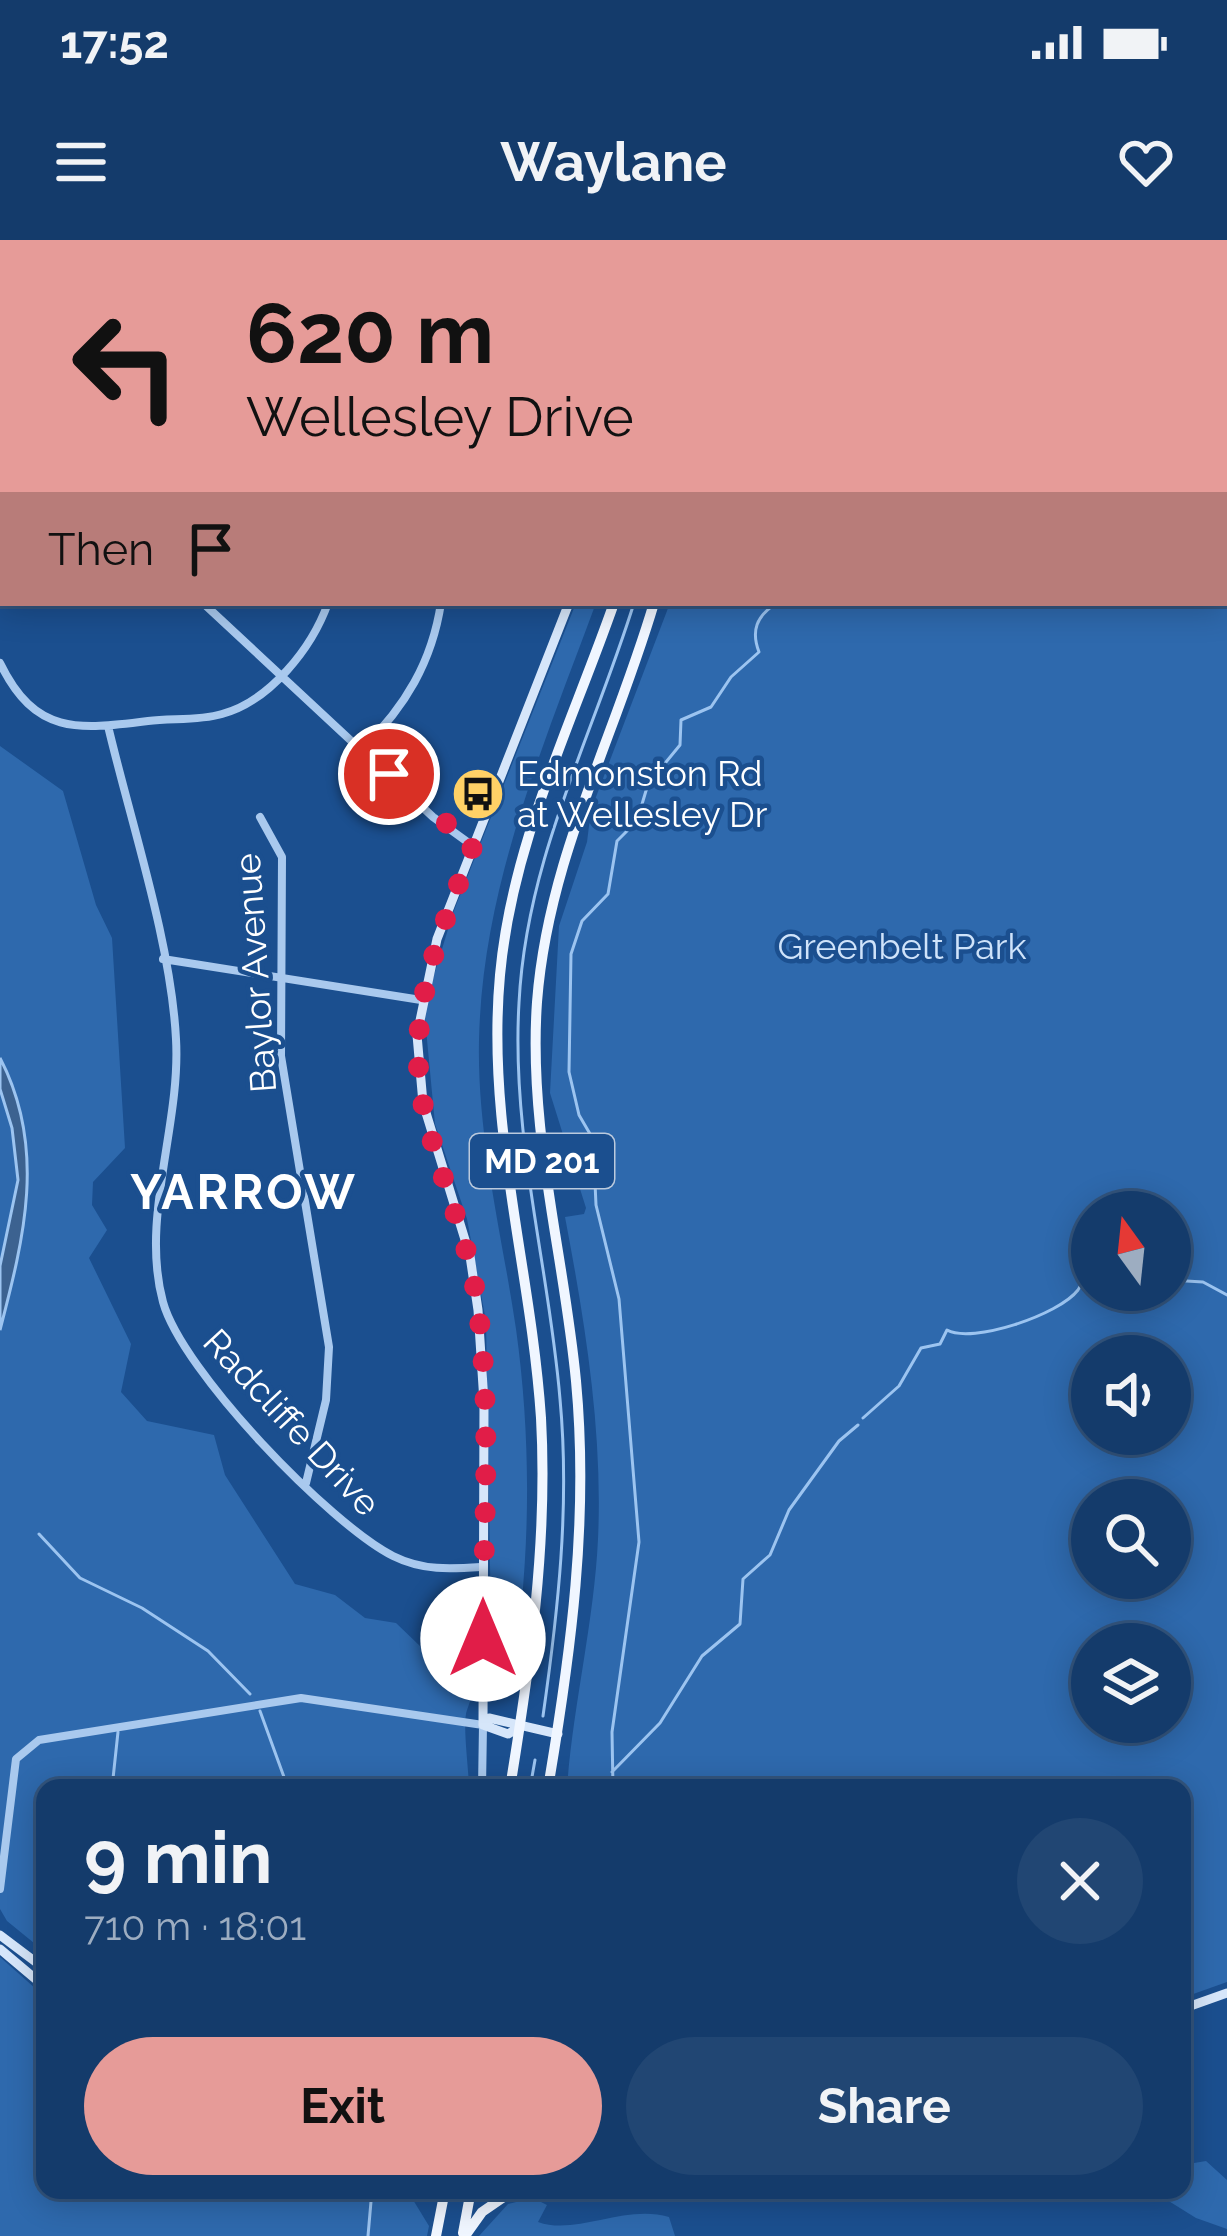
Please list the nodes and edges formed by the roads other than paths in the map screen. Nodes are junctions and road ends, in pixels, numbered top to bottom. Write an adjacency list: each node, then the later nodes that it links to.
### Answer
1 (206, 606): 8 (street)
2 (326, 606): 8 (street)
3 (440, 606): 10 (street)
4 (568, 606): 12 (street)
5 (613, 606): 19 (main road, MD 201)
6 (653, 606): 20 (main road, MD 201)
7 (0, 663): 9 (street)
8 (282, 675): 9 (street); 10 (street)
9 (108, 726): 13 (street, Radcliffe Drive)
10 (363, 748): 12 (street)
11 (260, 818): 14 (street, Baylor Avenue)
12 (473, 846): 15 (street)
13 (163, 959): 14 (street); 16 (street, Radcliffe Drive)
14 (280, 978): 15 (street); 16 (street, Baylor Avenue)
15 (421, 1000): 17 (street)
16 (306, 1484): 17 (street, Radcliffe Drive)
17 (482, 1567): 18 (street)
18 (483, 1725): 19 (street); 21 (street); 24 (street)
19 (520, 1727): 20 (street); 22 (main road, MD 201)
20 (558, 1734): 23 (main road, MD 201)
21 (482, 1779)
22 (512, 1779)
23 (550, 1779)
24 (0, 1889)
25 (0, 1935): 27 (street)
26 (0, 1949): 28 (street)
27 (36, 1962)
28 (36, 1980)
29 (1227, 1994): 30 (street)
30 (1191, 2006)
31 (443, 2199): 34 (main road)
32 (469, 2199): 35 (main road)
33 (500, 2199): 35 (main road)
34 (436, 2236)
35 (464, 2236)

